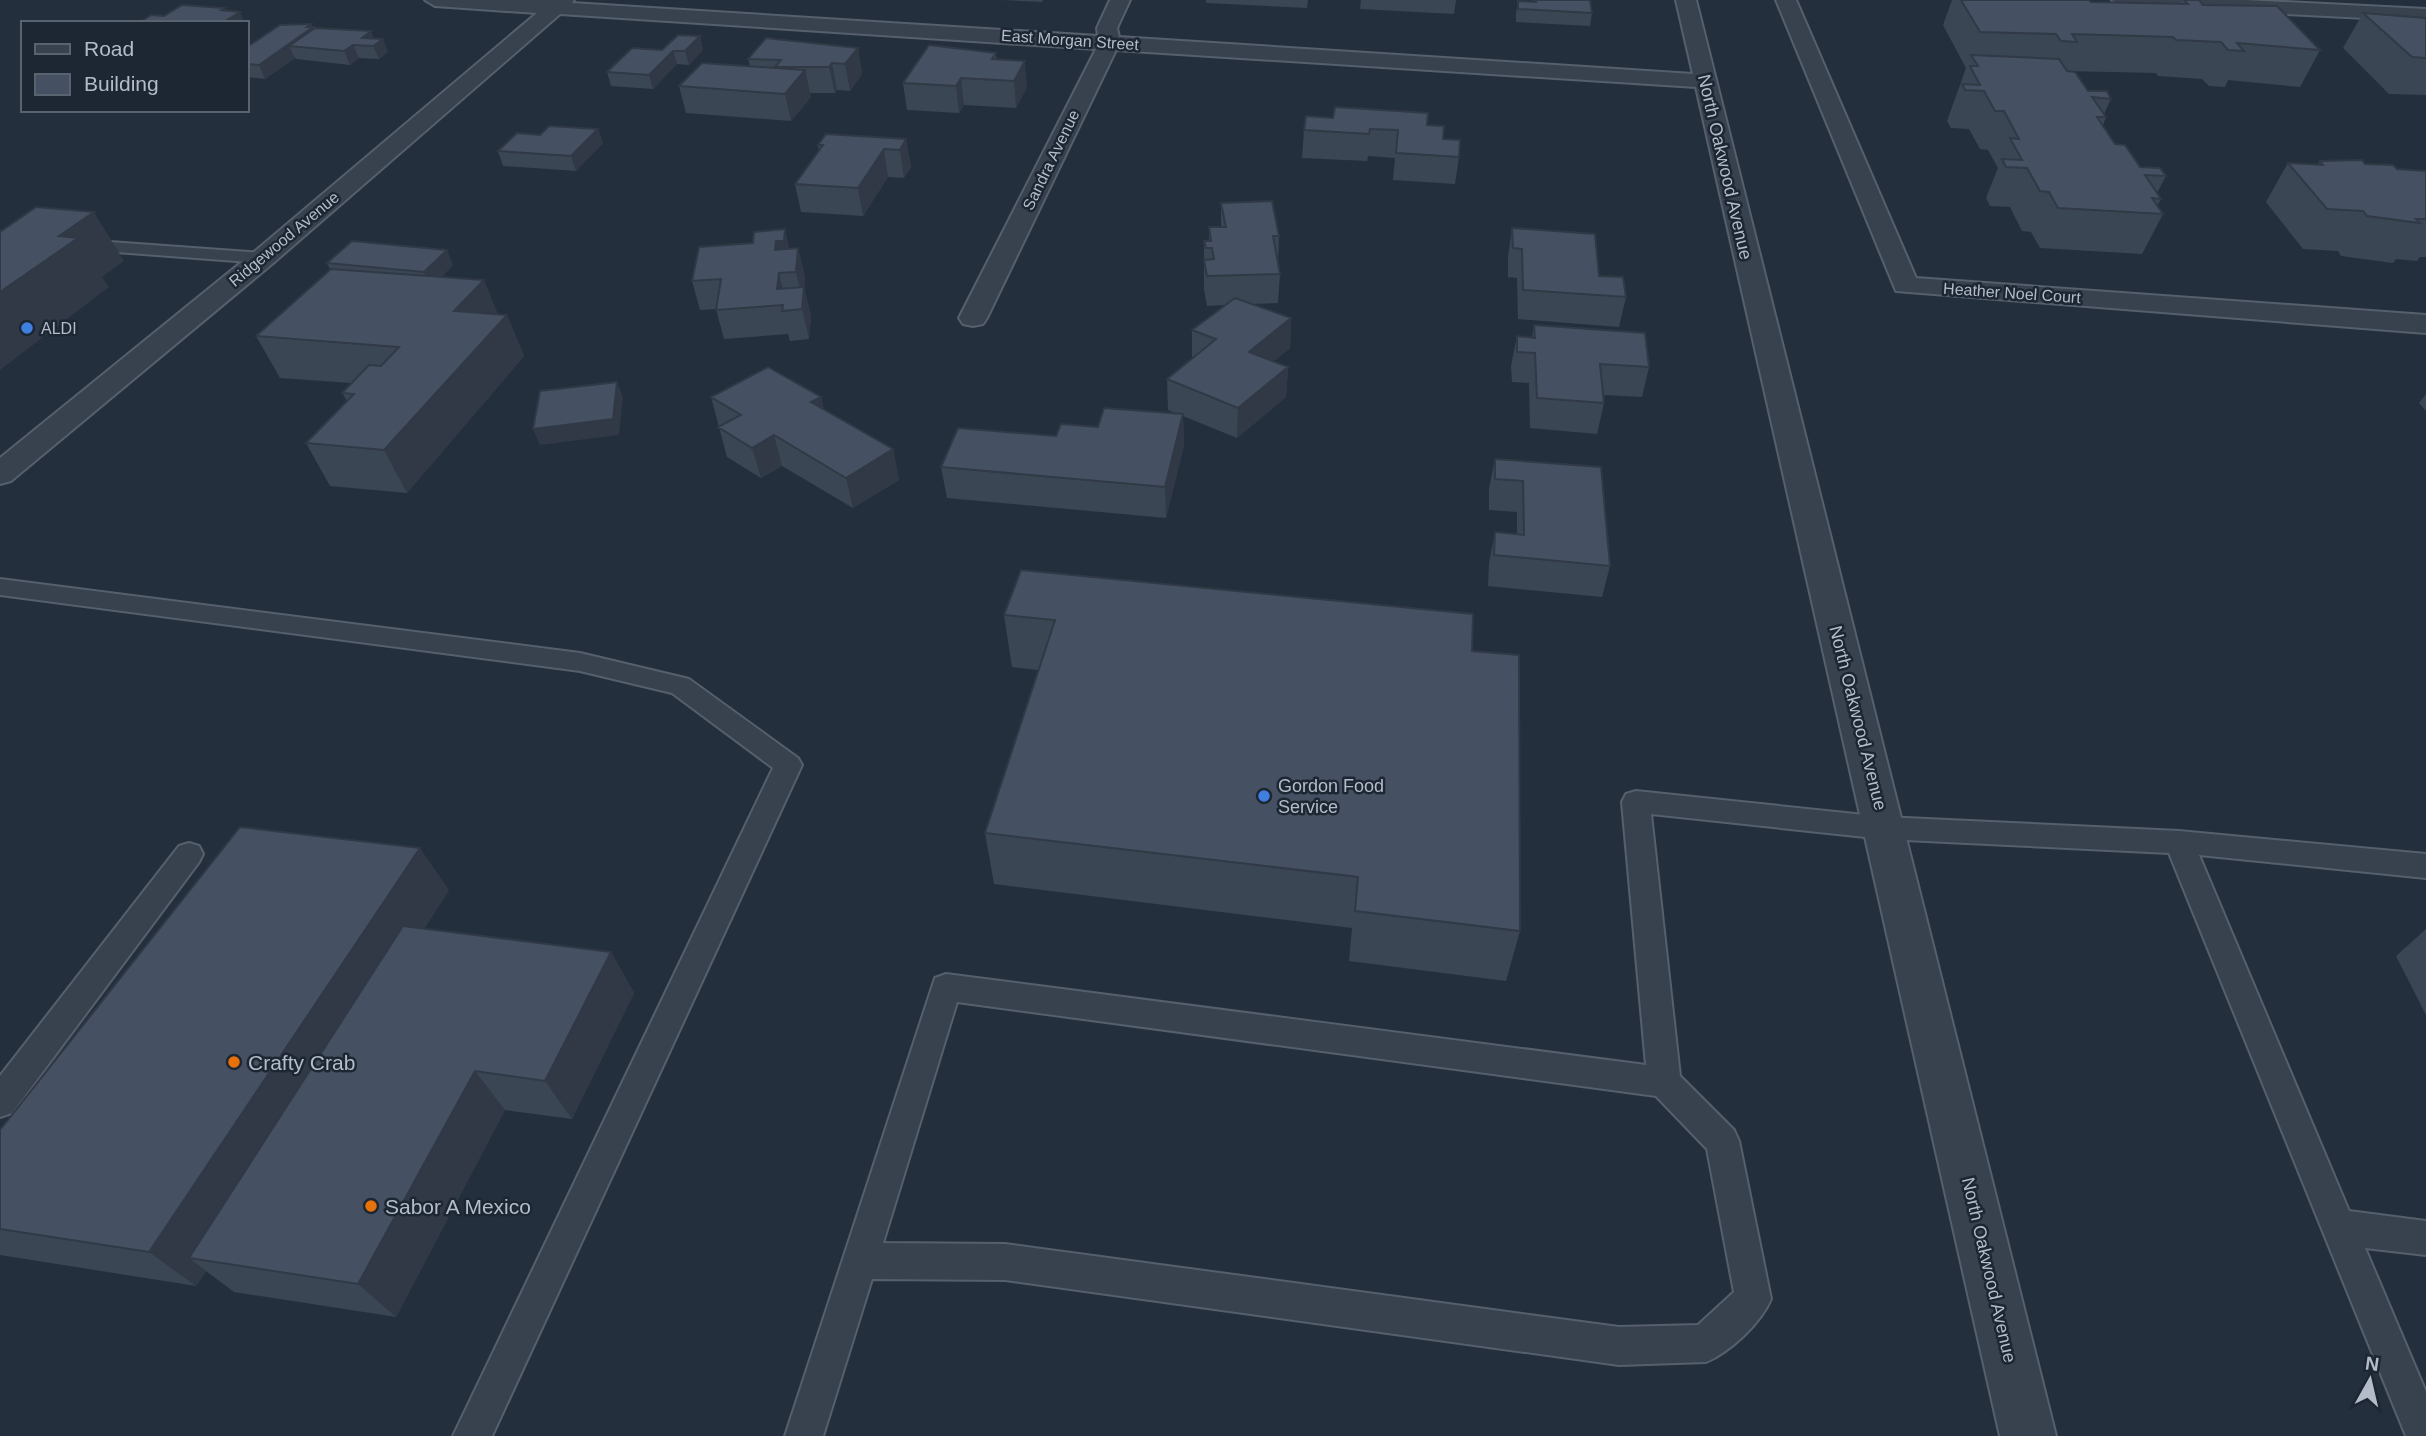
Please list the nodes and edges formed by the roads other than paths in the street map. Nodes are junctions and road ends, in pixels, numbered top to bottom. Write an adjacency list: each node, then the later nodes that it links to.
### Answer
1 (435, 0): 6 (street, East Morgan Street)
2 (1120, 0): 8 (street, Sandra Avenue)
3 (1686, 0): 9 (street, North Oakwood Avenue)
4 (1786, 0): 13 (street, Heather Noel Court)
5 (2122, 0): 7 (street)
6 (560, 3): 8 (street, East Morgan Street); 11 (street, Ridgewood Avenue)
7 (2426, 15)
8 (1109, 43): 9 (street, East Morgan Street); 12 (street, Sandra Avenue)
9 (1704, 81): 16 (street, North Oakwood Avenue)
10 (69, 244): 11 (lane)
11 (262, 258): 14 (street, Ridgewood Avenue)
12 (973, 318)
13 (2426, 324)
14 (0, 474)
15 (0, 587): 25 (lane)
16 (1884, 828): 17 (lane); 20 (lane); 27 (street, North Oakwood Avenue)
17 (2179, 842): 19 (lane); 22 (lane)
18 (189, 854): 21 (lane)
19 (2426, 866)
20 (1664, 1082): 24 (lane); 24 (lane)
21 (0, 1102)
22 (2337, 1227): 23 (lane); 28 (lane)
23 (2426, 1238)
24 (860, 1261): 26 (lane)
25 (472, 1436)
26 (804, 1436)
27 (2028, 1436)
28 (2424, 1436)

